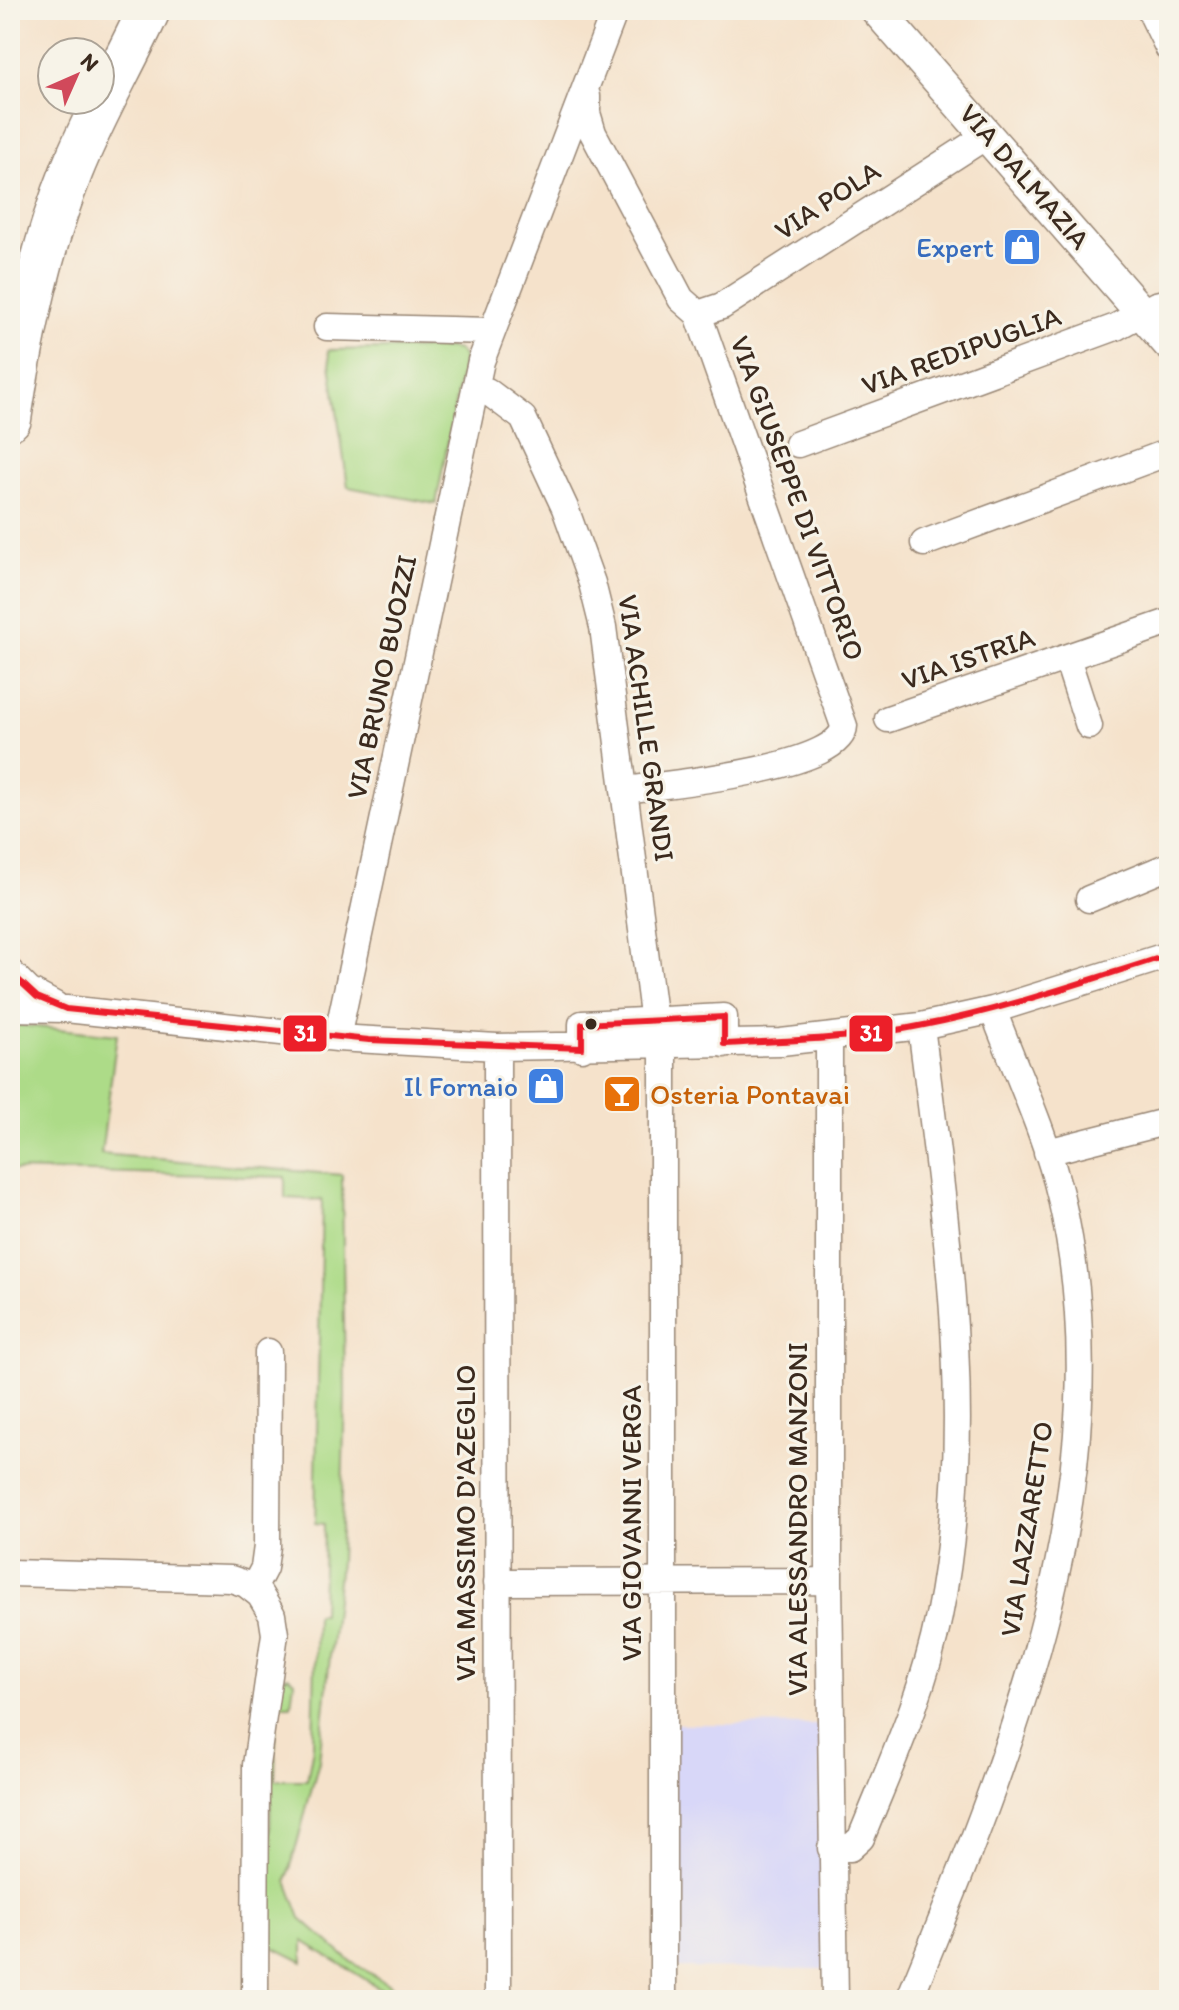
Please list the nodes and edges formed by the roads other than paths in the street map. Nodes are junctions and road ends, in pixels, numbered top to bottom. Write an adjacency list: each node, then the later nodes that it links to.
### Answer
1 (149, 10): 16 (main road)
2 (615, 10): 6 (street, VIA BRUNO BUOZZI)
3 (877, 10): 7 (street, VIA DALMAZIA)
4 (1150, 10): 5 (street)
5 (1169, 49)
6 (588, 85): 8 (street, VIA GIUSEPPE DI VITTORIO); 9 (street, VIA BRUNO BUOZZI)
7 (989, 134): 10 (street, VIA DALMAZIA); 11 (street, VIA POLA)
8 (611, 169): 9 (street); 11 (street, VIA GIUSEPPE DI VITTORIO)
9 (556, 170): 13 (street, VIA BRUNO BUOZZI)
10 (1156, 307): 14 (street, VIA DALMAZIA); 17 (street, VIA REDIPUGLIA)
11 (698, 314): 24 (street, VIA GIUSEPPE DI VITTORIO)
12 (327, 327): 13 (street)
13 (491, 331): 15 (street, VIA BRUNO BUOZZI)
14 (1169, 344)
15 (475, 388): 24 (street, VIA ACHILLE GRANDI); 34 (street, VIA BRUNO BUOZZI)
16 (10, 419)
17 (798, 444)
18 (1169, 452): 19 (street)
19 (924, 543)
20 (1169, 622): 21 (street, VIA ISTRIA)
21 (1067, 658): 22 (street, VIA ISTRIA); 23 (street, VIA ISTRIA)
22 (888, 719)
23 (1089, 726)
24 (624, 790): 33 (street, VIA ACHILLE GRANDI)
25 (1169, 866): 26 (street)
26 (1089, 899)
27 (1169, 955): 31 (street)
28 (10, 972): 30 (street)
29 (10, 1008): 30 (street)
30 (66, 1009): 34 (street)
31 (993, 1010): 32 (street); 38 (street, VIA LAZZARETTO)
32 (921, 1026): 35 (street); 45 (street)
33 (658, 1034): 35 (street); 36 (street); 41 (street, VIA GIOVANNI VERGA)
34 (337, 1038): 36 (street)
35 (829, 1038): 42 (street, VIA ALESSANDRO MANZONI)
36 (497, 1047): 43 (street, VIA MASSIMO D'AZEGLIO)
37 (1169, 1121): 38 (street)
38 (1047, 1152): 50 (street, VIA LAZZARETTO)
39 (268, 1352): 44 (street)
40 (10, 1573): 44 (street)
41 (663, 1581): 42 (street); 43 (street); 48 (street, VIA GIOVANNI VERGA)
42 (829, 1581): 45 (street, VIA ALESSANDRO MANZONI)
43 (497, 1582): 47 (street, VIA MASSIMO D'AZEGLIO)
44 (253, 1589): 46 (street)
45 (831, 1848): 49 (street, VIA ALESSANDRO MANZONI)
46 (255, 2000)
47 (498, 2000)
48 (663, 2000)
49 (835, 2000)
50 (909, 2000)

